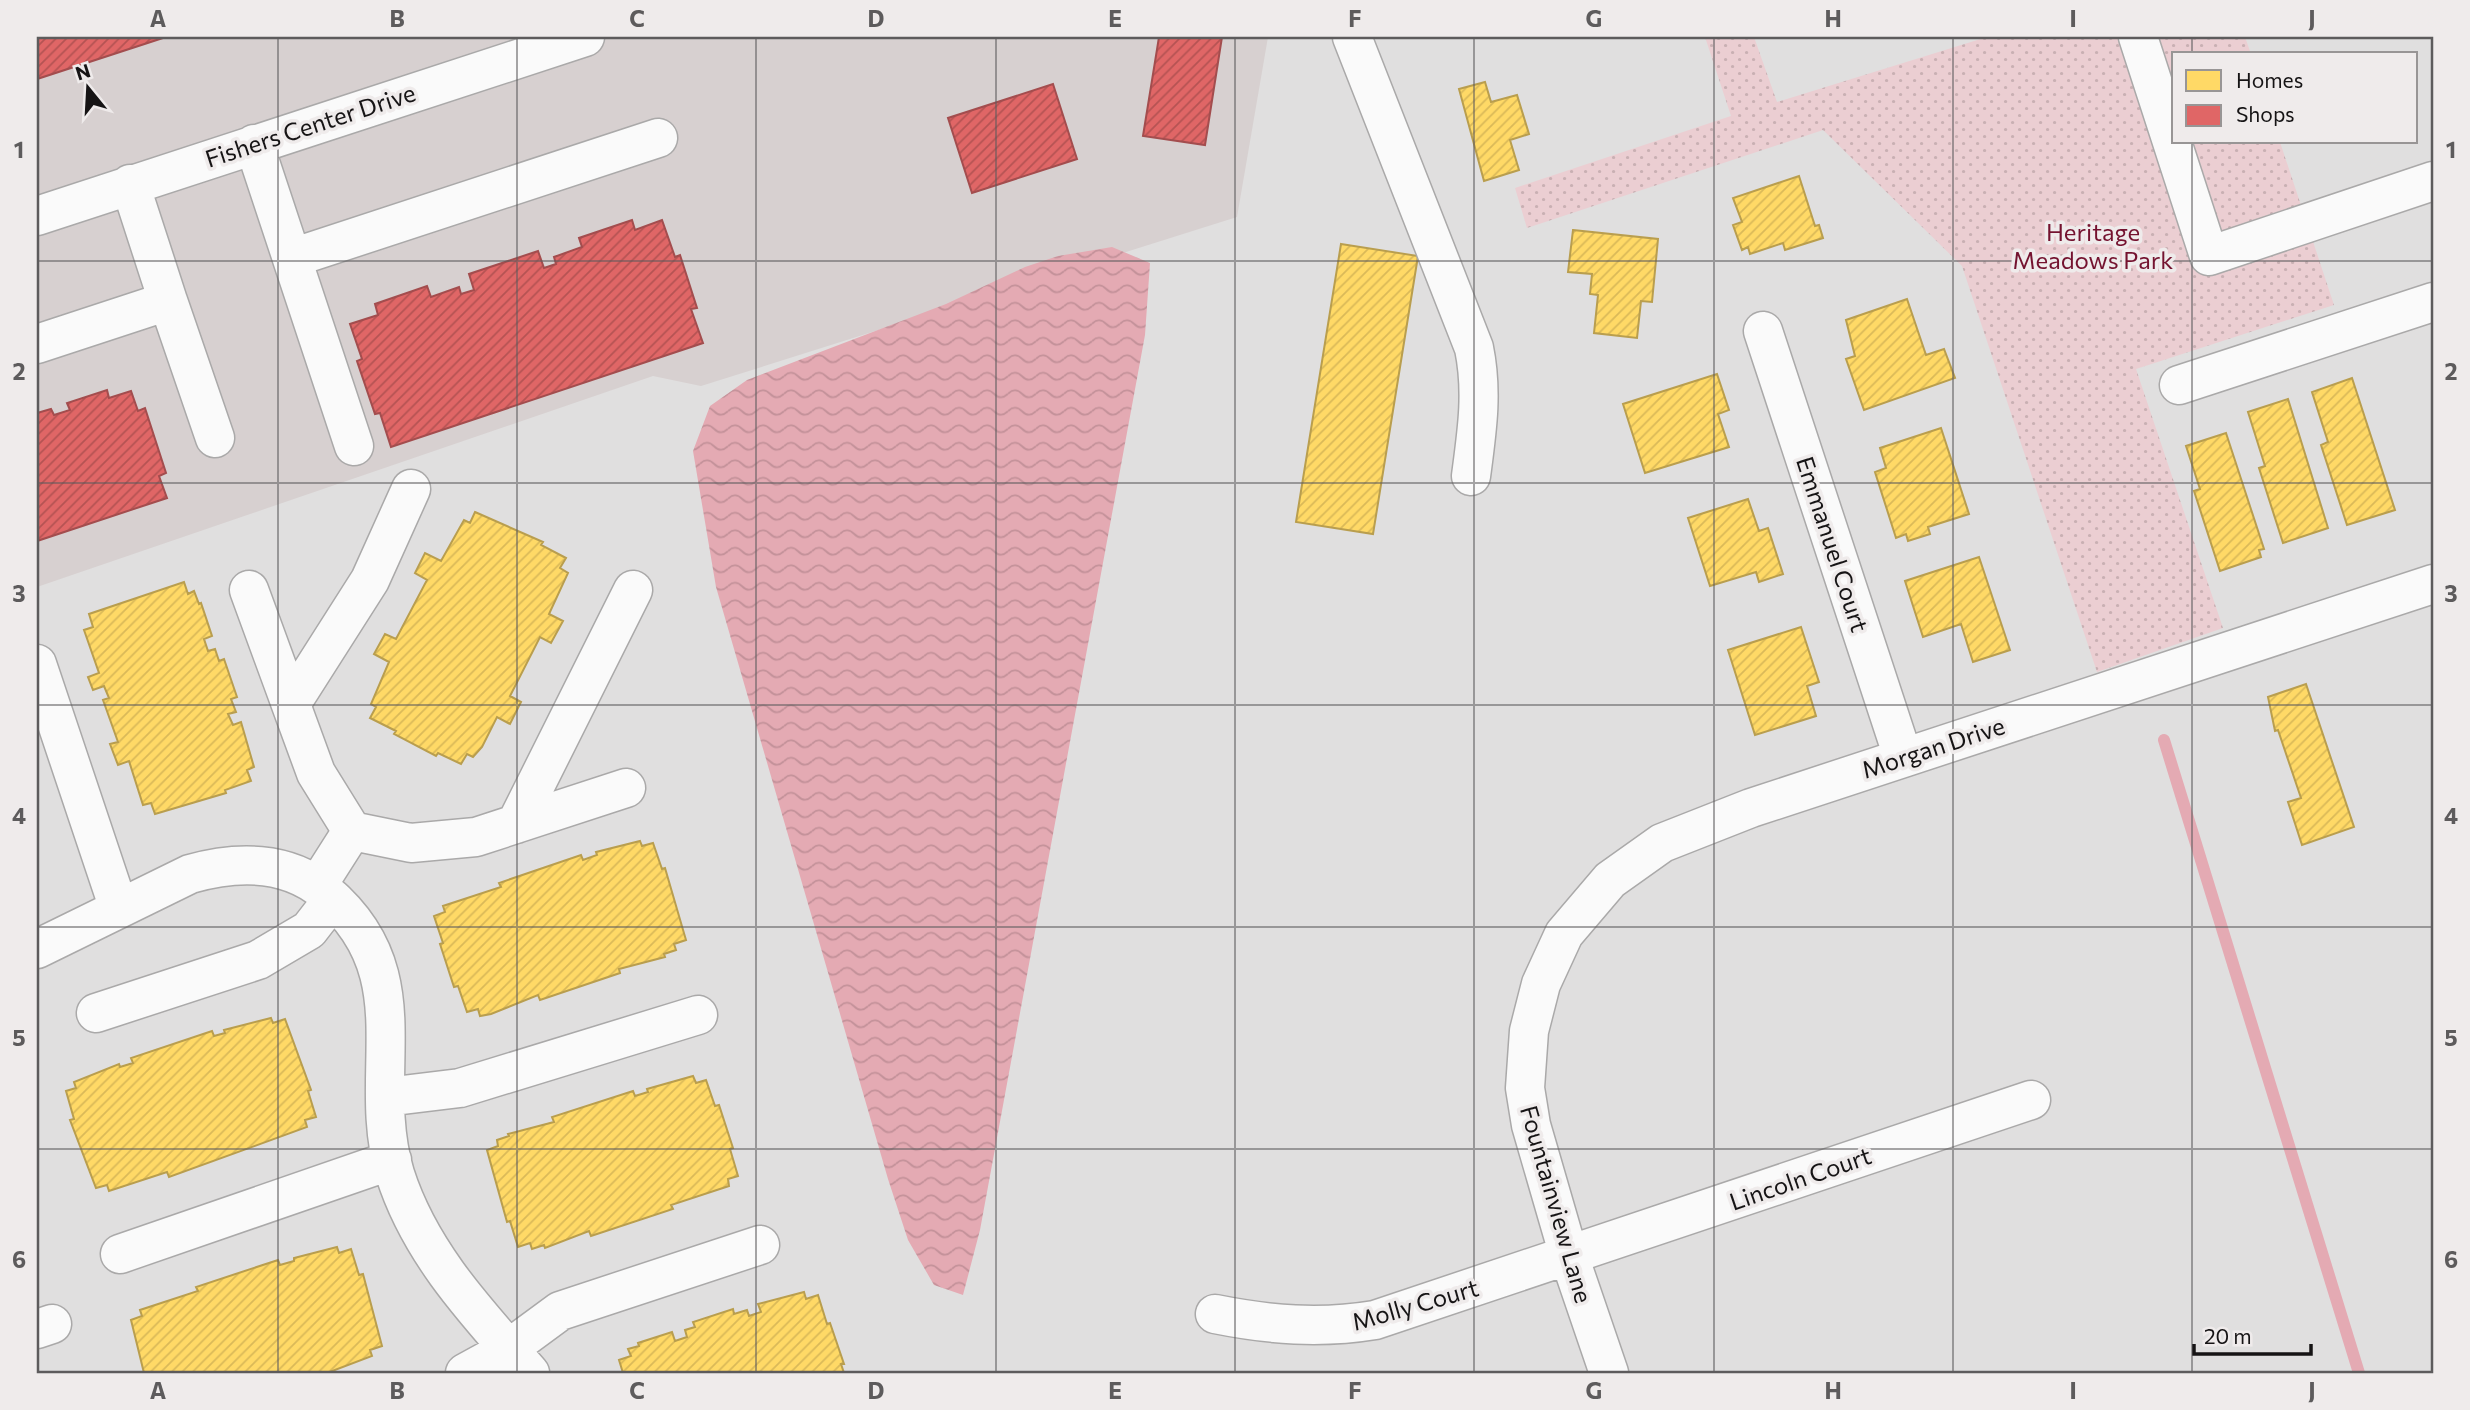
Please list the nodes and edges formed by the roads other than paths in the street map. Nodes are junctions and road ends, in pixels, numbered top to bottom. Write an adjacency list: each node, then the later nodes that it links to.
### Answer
1 (584, 37): 6 (street, Fishers Center Drive)
2 (1352, 37): 19 (street)
3 (2138, 37): 5 (street)
4 (658, 138): 11 (street)
5 (2172, 140)
6 (254, 144): 9 (street, Fishers Center Drive); 11 (street)
7 (2173, 144): 8 (street)
8 (2433, 181)
9 (130, 184): 10 (street, Fishers Center Drive); 12 (street)
10 (37, 216)
11 (292, 258): 18 (street)
12 (168, 301): 15 (street); 17 (street)
13 (2433, 302): 16 (street)
14 (1763, 331): 26 (street, Emmanuel Court)
15 (37, 344)
16 (2179, 385)
17 (215, 438)
18 (354, 446)
19 (1471, 476)
20 (411, 489): 25 (street)
21 (2433, 584): 26 (street, Morgan Drive)
22 (249, 590): 25 (street)
23 (633, 590): 28 (street)
24 (37, 664): 31 (street)
25 (291, 704): 29 (street)
26 (1903, 757): 35 (street, Morgan Drive)
27 (626, 788): 28 (street)
28 (516, 824): 29 (street)
29 (352, 831): 30 (street)
30 (325, 892): 31 (street); 33 (street); 36 (street)
31 (119, 909): 32 (street)
32 (37, 949)
33 (96, 1013)
34 (698, 1015): 36 (street)
35 (1529, 1031): 41 (street, Fountainview Lane)
36 (386, 1097): 38 (street)
37 (2031, 1100): 41 (street, Lincoln Court)
38 (392, 1160): 40 (street); 43 (street)
39 (760, 1245): 43 (street)
40 (120, 1254)
41 (1569, 1256): 42 (street, Molly Court); 45 (street, Fountainview Lane)
42 (1215, 1314)
43 (518, 1362): 44 (street)
44 (465, 1373)
45 (1609, 1373)

